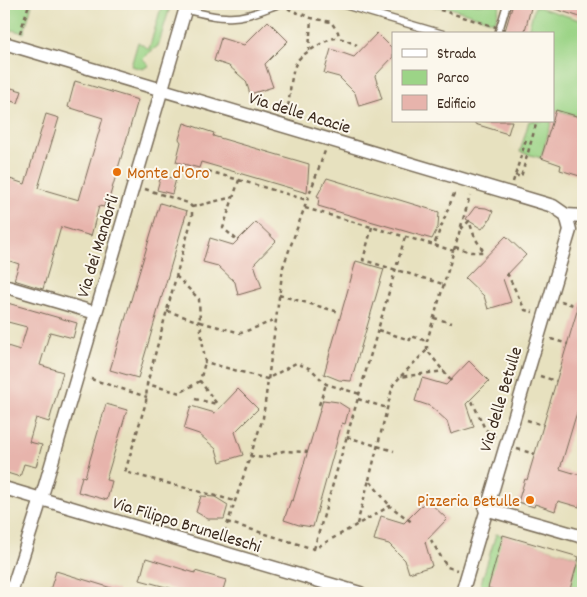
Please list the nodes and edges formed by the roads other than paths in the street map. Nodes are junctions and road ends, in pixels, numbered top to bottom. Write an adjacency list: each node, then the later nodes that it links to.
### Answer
1 (260, 4): 6 (lane)
2 (279, 4): 6 (lane)
3 (341, 4): 7 (lane)
4 (507, 4): 8 (lane)
5 (186, 7): 6 (lane); 10 (street, Via dei Mandorli)
6 (257, 12)
7 (436, 32)
8 (499, 32)
9 (4, 43): 10 (street, Via delle Acacie)
10 (162, 89): 11 (street, Via delle Acacie); 14 (street, Via dei Mandorli)
11 (566, 215): 12 (street, Via delle Acacie); 17 (street, Via delle Betulle)
12 (583, 216)
13 (4, 286): 14 (street)
14 (96, 313): 16 (street, Via dei Mandorli)
15 (4, 488): 16 (street, Via Filippo Brunelleschi)
16 (41, 498): 20 (street, Via dei Mandorli); 21 (street, Via Filippo Brunelleschi)
17 (485, 509): 18 (street); 19 (street, Via delle Betulle)
18 (583, 537)
19 (466, 592)
20 (10, 593)
21 (360, 593)

